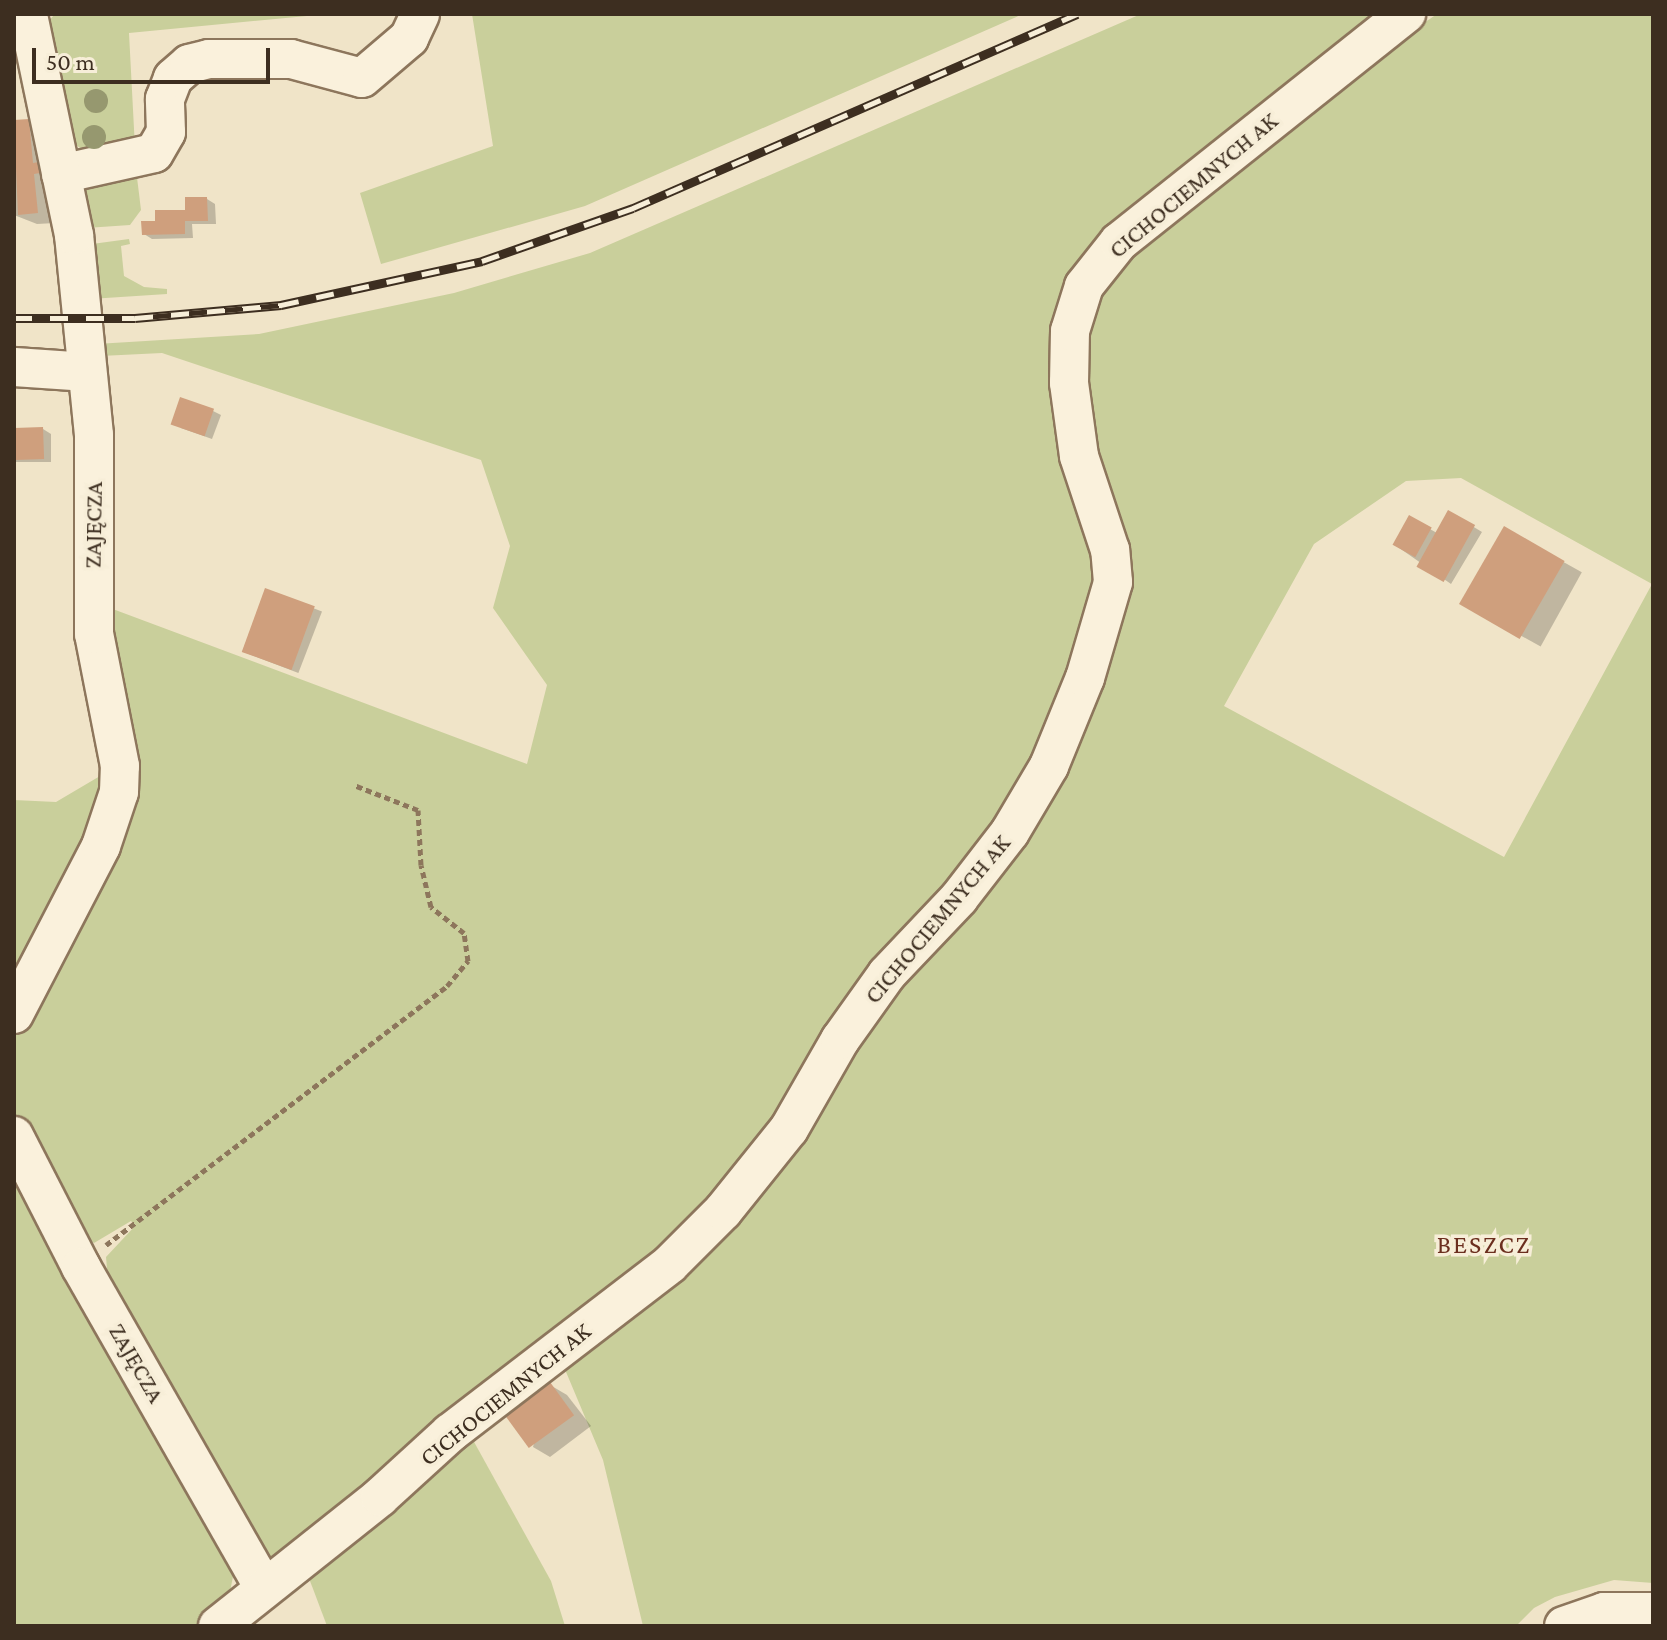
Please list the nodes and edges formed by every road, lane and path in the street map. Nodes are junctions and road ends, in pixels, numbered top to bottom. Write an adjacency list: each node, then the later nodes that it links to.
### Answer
1 (28, 14): 4 (street, ZAJĘCZA)
2 (420, 14): 4 (street)
3 (1406, 14): 11 (street, CICHOCIEMNYCH AK)
4 (61, 174): 6 (street, ZAJĘCZA)
5 (14, 367): 6 (street)
6 (87, 372): 8 (street, ZAJĘCZA)
7 (354, 785): 10 (path)
8 (14, 1014)
9 (14, 1136): 10 (street, ZAJĘCZA)
10 (81, 1267): 11 (street, ZAJĘCZA)
11 (264, 1588): 13 (street, CICHOCIEMNYCH AK)
12 (1653, 1612): 14 (street)
13 (218, 1626)
14 (1564, 1626)

